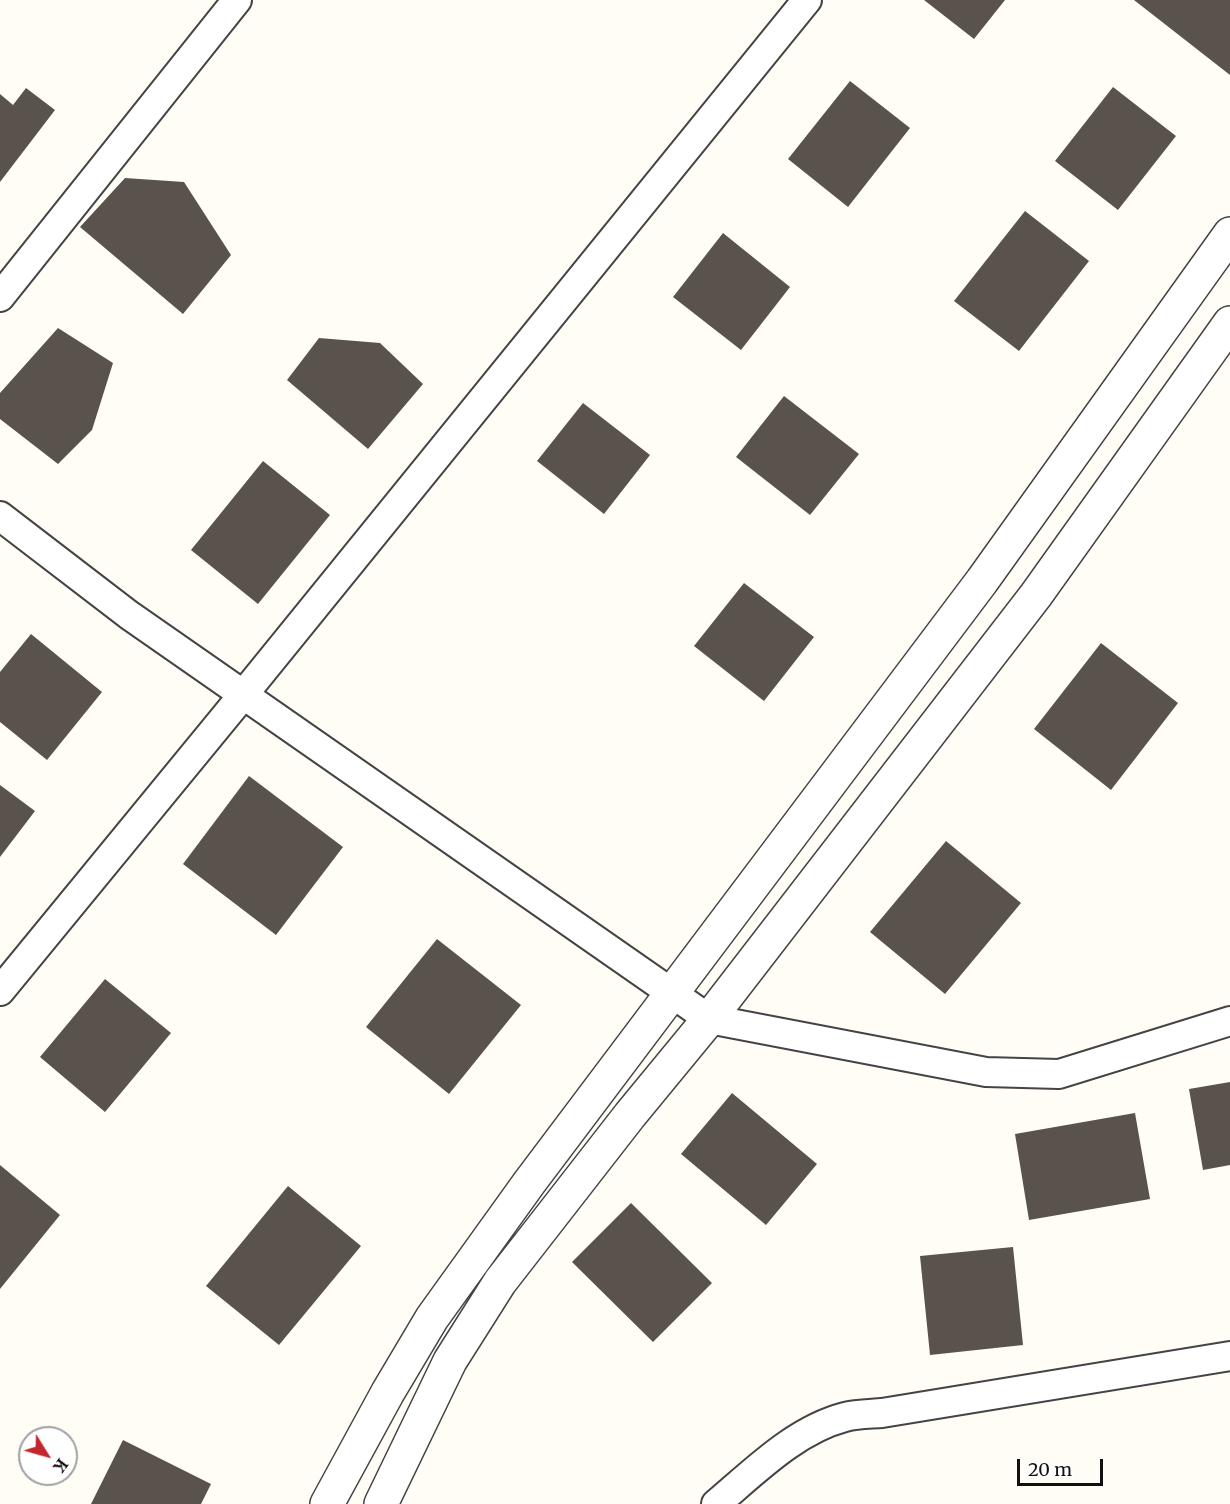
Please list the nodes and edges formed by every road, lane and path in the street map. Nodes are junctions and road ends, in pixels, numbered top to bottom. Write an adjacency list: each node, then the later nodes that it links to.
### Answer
1 (237, 0): 4 (street)
2 (807, 0): 7 (street)
3 (1230, 234): 9 (street)
4 (0, 297)
5 (1230, 323): 10 (street)
6 (0, 516): 7 (street)
7 (243, 694): 8 (street); 9 (street)
8 (0, 991)
9 (672, 994): 10 (street); 13 (street)
10 (709, 1019): 11 (street); 14 (street)
11 (1230, 1020)
12 (1230, 1356): 15 (street)
13 (327, 1504)
14 (381, 1504)
15 (716, 1504)

